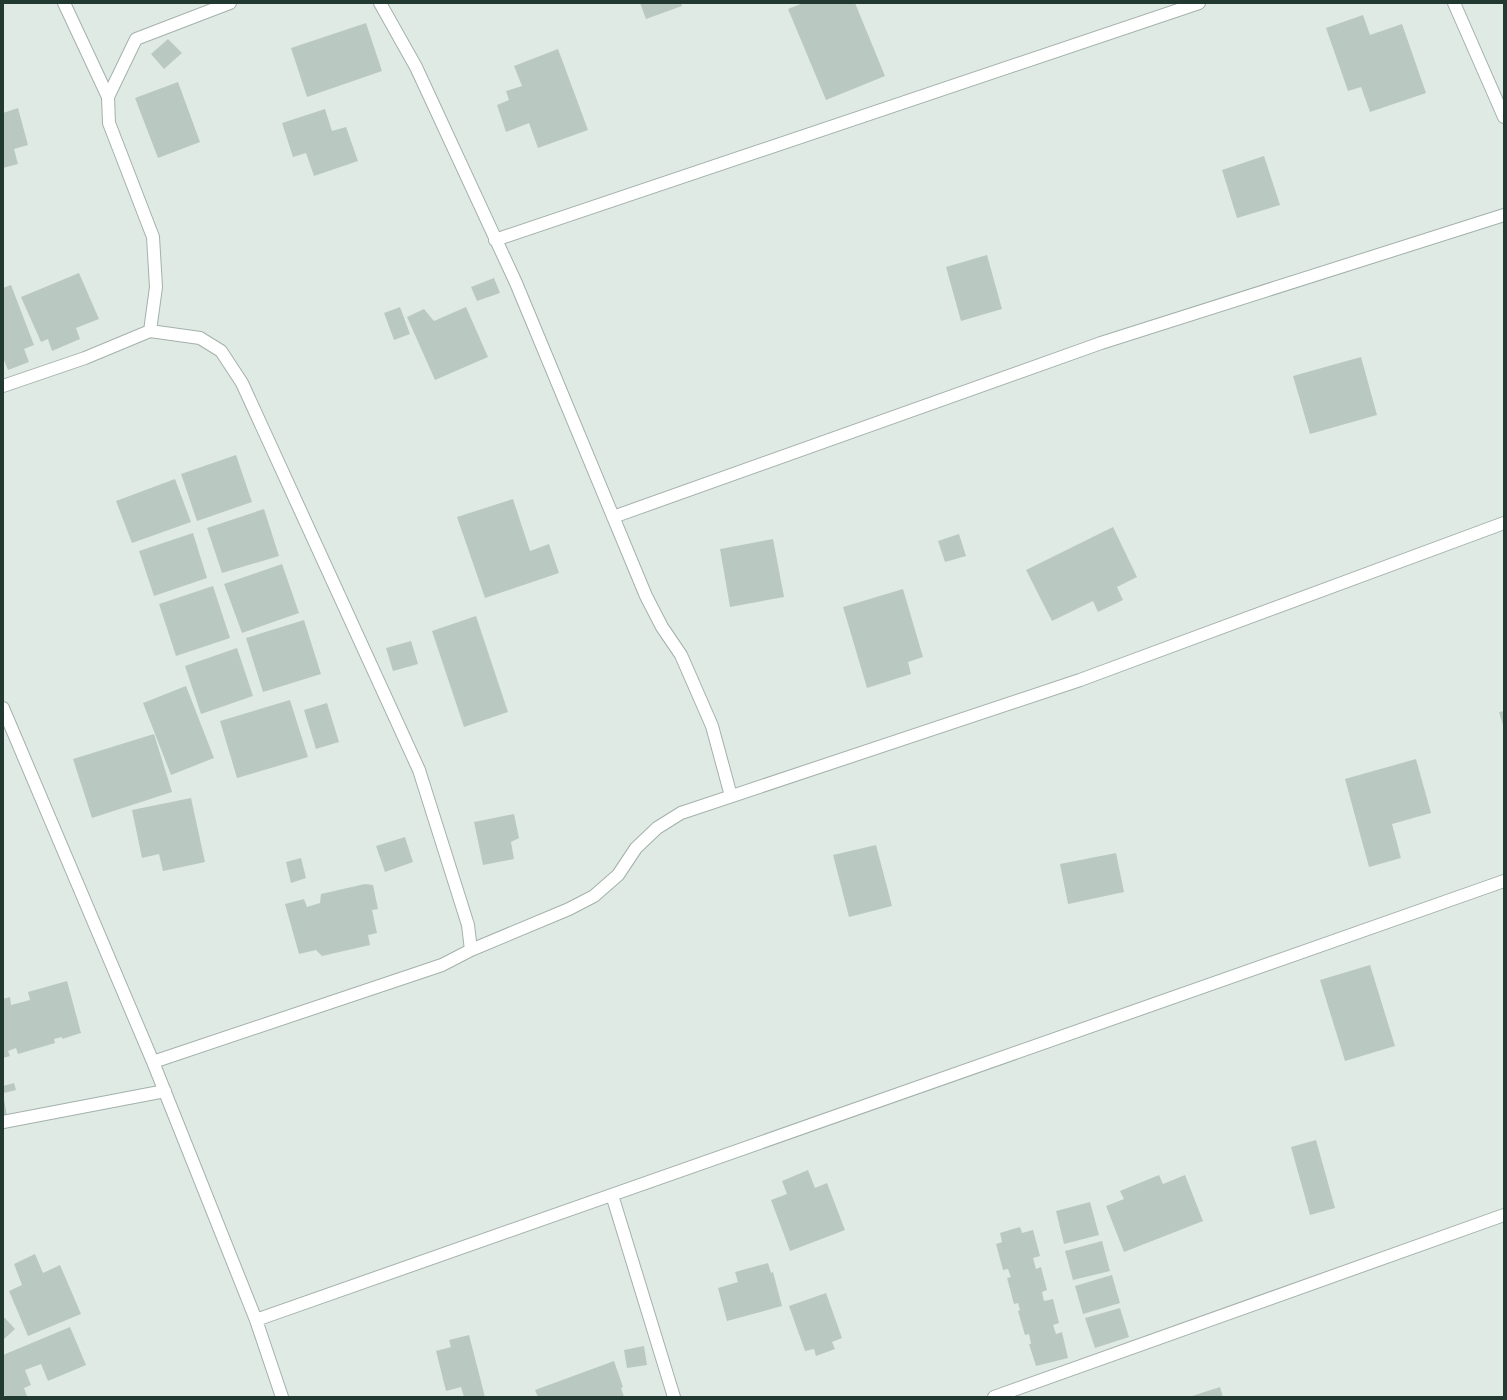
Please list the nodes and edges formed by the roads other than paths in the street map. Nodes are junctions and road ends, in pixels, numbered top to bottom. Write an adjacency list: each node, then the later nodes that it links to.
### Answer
1 (64, 3): 6 (street)
2 (230, 3): 6 (street)
3 (380, 3): 9 (street)
4 (1199, 3): 9 (street)
5 (1454, 3): 7 (street)
6 (108, 98): 10 (street)
7 (1504, 117)
8 (1504, 215): 12 (street)
9 (495, 240): 12 (street)
10 (150, 332): 11 (street); 17 (street)
11 (3, 386)
12 (613, 517): 15 (street)
13 (1504, 522): 15 (street)
14 (3, 708): 18 (street)
15 (731, 796): 17 (street)
16 (1504, 881): 21 (street)
17 (471, 950): 18 (street)
18 (153, 1062): 19 (street)
19 (165, 1091): 20 (street); 23 (street)
20 (3, 1122)
21 (612, 1195): 23 (street); 25 (street)
22 (1504, 1215): 26 (street)
23 (256, 1320): 24 (street)
24 (282, 1397)
25 (674, 1397)
26 (994, 1397)

